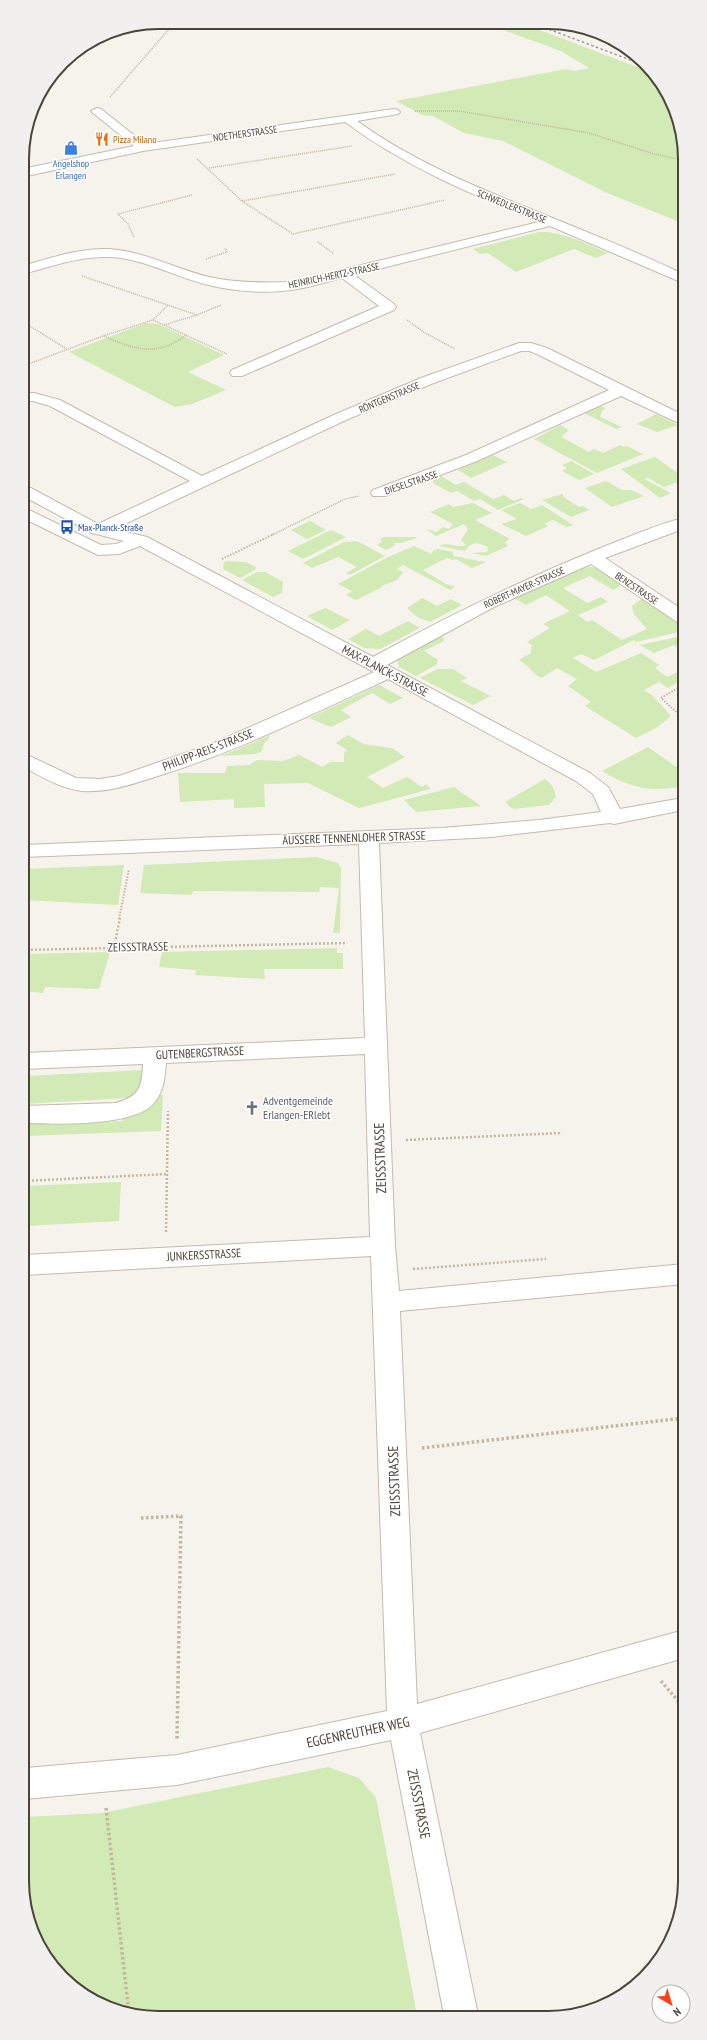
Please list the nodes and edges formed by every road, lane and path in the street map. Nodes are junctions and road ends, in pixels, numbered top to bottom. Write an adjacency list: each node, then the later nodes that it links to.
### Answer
1 (169, 29): 2 (path)
2 (97, 111): 7 (street)
3 (394, 112): 4 (street, NOETHERSTRASSE); 8 (path)
4 (348, 119): 5 (street, SCHWEDLERSTRASSE); 6 (street, NOETHERSTRASSE)
5 (379, 142): 9 (path); 16 (street, SCHWEDLERSTRASSE)
6 (176, 143): 7 (street, NOETHERSTRASSE); 9 (path)
7 (143, 148): 10 (street, NOETHERSTRASSE)
8 (678, 159)
9 (208, 168): 14 (path)
10 (29, 172)
11 (395, 174): 14 (path)
12 (192, 195): 15 (path)
13 (447, 199): 14 (path)
14 (242, 201)
15 (118, 214)
16 (552, 222): 19 (street, HEINRICH-HERTZ-STRASSE); 20 (street, SCHWEDLERSTRASSE)
17 (45, 263): 18 (street, HEINRICH-HERTZ-STRASSE); 21 (street, HEINRICH-HERTZ-STRASSE); 22 (path)
18 (29, 268)
19 (344, 274): 21 (street, HEINRICH-HERTZ-STRASSE); 23 (street)
20 (678, 277)
21 (251, 287): 24 (path)
22 (168, 305): 24 (path); 25 (path)
23 (390, 307): 31 (path); 33 (street)
24 (197, 315): 26 (path)
25 (153, 320): 26 (path); 29 (path)
26 (163, 325): 28 (path)
27 (29, 326): 30 (path)
28 (186, 335): 29 (path); 33 (path)
29 (104, 336): 30 (path)
30 (68, 349): 32 (path)
31 (479, 361): 35 (street, RÖNTGENSTRASSE); 38 (street, RÖNTGENSTRASSE)
32 (29, 364)
33 (253, 366): 34 (street)
34 (237, 373)
35 (621, 390): 37 (street, RÖNTGENSTRASSE); 40 (street, DIESELSTRASSE)
36 (29, 397): 38 (street)
37 (678, 418)
38 (201, 481): 43 (street, RÖNTGENSTRASSE)
39 (29, 493): 43 (street, MAX-PLANCK-STRASSE)
40 (379, 493): 46 (path, DIESELSTRASSE)
41 (29, 515): 44 (street)
42 (678, 525): 45 (street, ROBERT-MAYER-STRASSE)
43 (98, 530): 44 (street, MAX-PLANCK-STRASSE)
44 (141, 540): 46 (street, MAX-PLANCK-STRASSE)
45 (592, 557): 47 (street, BENZSTRASSE); 48 (street, ROBERT-MAYER-STRASSE)
46 (199, 570): 48 (street, MAX-PLANCK-STRASSE)
47 (678, 615)
48 (380, 669): 51 (street, PHILIPP-REIS-STRASSE); 53 (street, MAX-PLANCK-STRASSE)
49 (678, 688): 50 (path)
50 (678, 713)
51 (29, 762)
52 (678, 805): 53 (street, ÄUSSERE TENNENLOHER STRASSE)
53 (614, 818): 54 (street, ÄUSSERE TENNENLOHER STRASSE)
54 (369, 838): 55 (street, ÄUSSERE TENNENLOHER STRASSE); 57 (street, ZEISSSTRASSE)
55 (134, 846): 56 (street, ÄUSSERE TENNENLOHER STRASSE); 58 (path)
56 (29, 851)
57 (373, 942): 58 (path, ZEISSSTRASSE); 60 (street, ZEISSSTRASSE)
58 (114, 947): 59 (path, ZEISSSTRASSE)
59 (29, 950)
60 (377, 1045): 61 (street, GUTENBERGSTRASSE); 66 (street, ZEISSSTRASSE)
61 (155, 1055): 62 (street, GUTENBERGSTRASSE); 64 (street)
62 (29, 1061)
63 (168, 1103): 67 (path)
64 (29, 1115)
65 (562, 1133): 66 (path)
66 (379, 1141): 69 (street, ZEISSSTRASSE)
67 (166, 1174): 68 (path); 70 (path)
68 (29, 1181)
69 (383, 1246): 70 (street, JUNKERSSTRASSE); 73 (street, ZEISSSTRASSE)
70 (166, 1256): 72 (street, JUNKERSSTRASSE)
71 (550, 1259): 73 (path)
72 (29, 1265)
73 (385, 1271): 75 (street, ZEISSSTRASSE)
74 (678, 1275): 75 (street)
75 (387, 1302): 77 (street, ZEISSSTRASSE)
76 (678, 1419): 77 (path)
77 (393, 1451): 80 (street, ZEISSSTRASSE)
78 (141, 1518): 81 (path)
79 (678, 1646): 80 (street, EGGENREUTHER WEG)
80 (403, 1723): 81 (street, EGGENREUTHER WEG); 85 (street, ZEISSSTRASSE)
81 (177, 1770): 82 (street, EGGENREUTHER WEG)
82 (103, 1778): 83 (street, EGGENREUTHER WEG); 84 (path)
83 (29, 1784)
84 (128, 2008)
85 (460, 2011)

